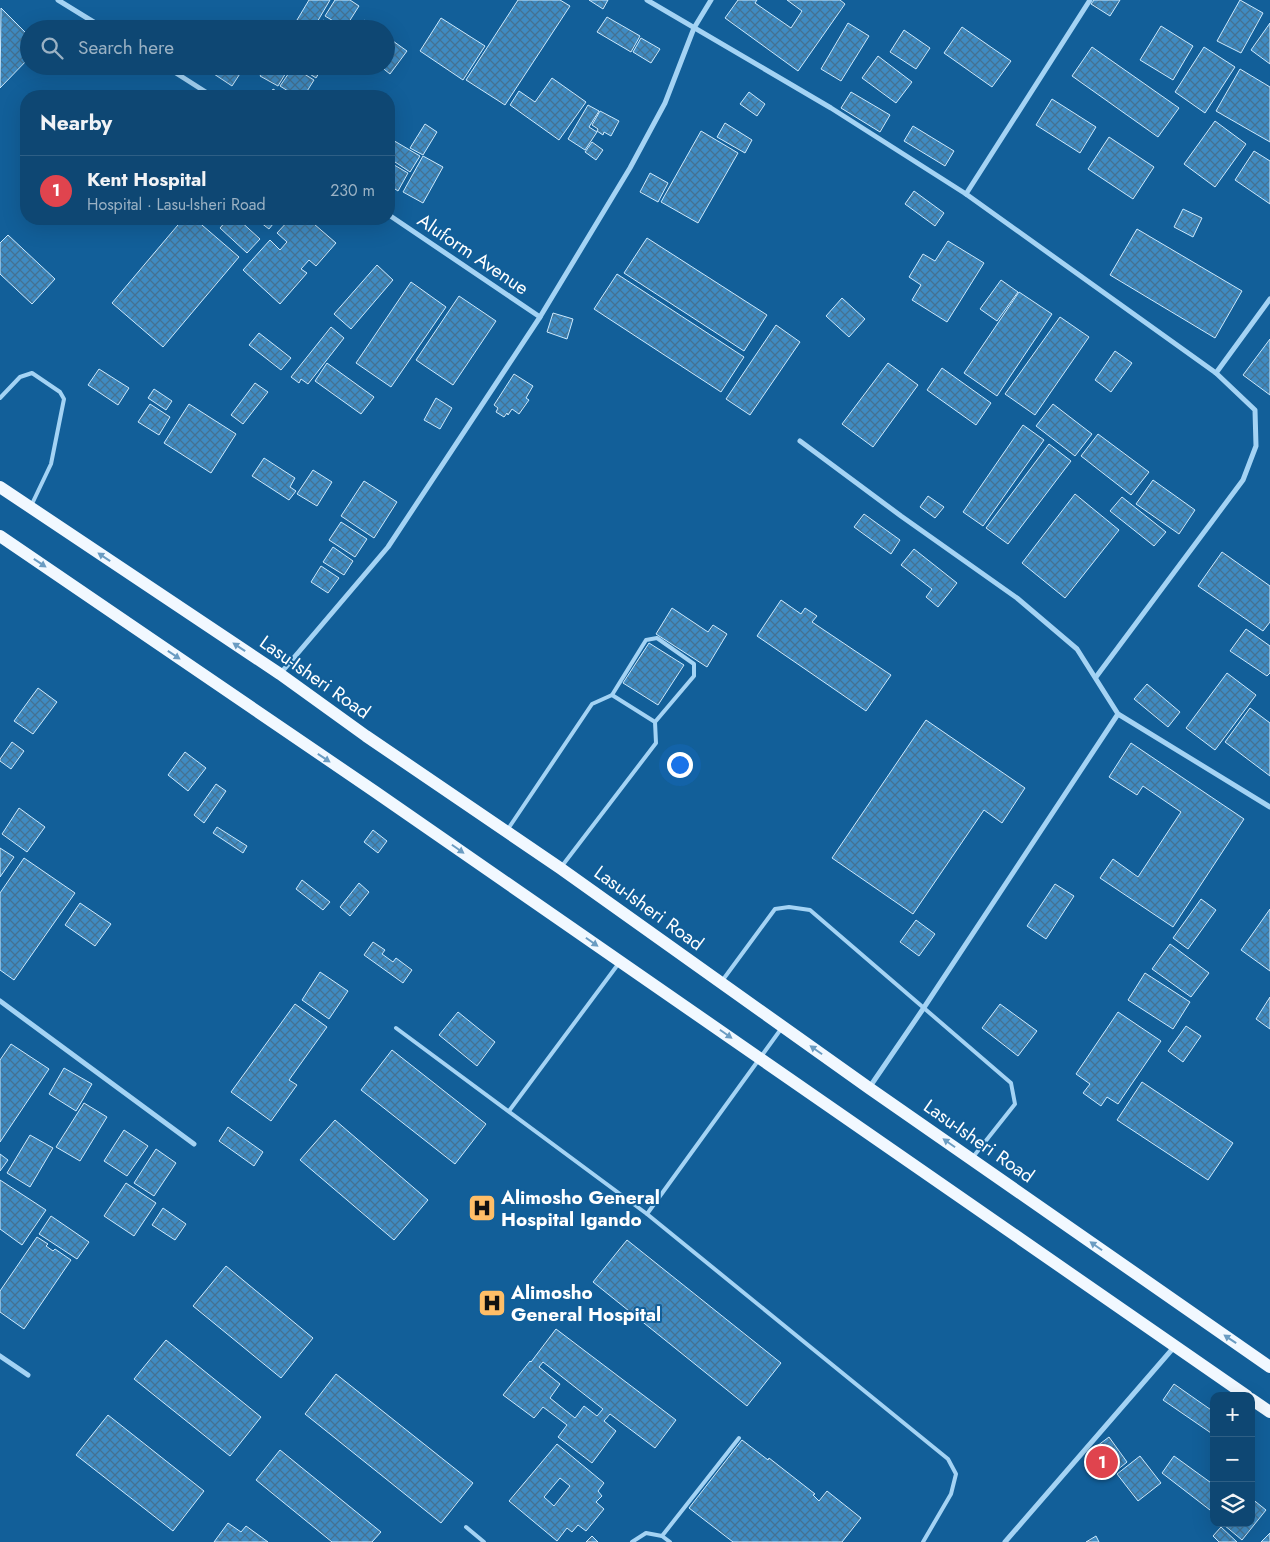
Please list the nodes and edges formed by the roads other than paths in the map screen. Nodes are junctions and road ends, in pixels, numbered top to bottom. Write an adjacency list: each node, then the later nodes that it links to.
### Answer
1 (58, 0): 5 (street)
2 (647, 0): 6 (street)
3 (711, 0): 6 (street)
4 (1090, 0): 9 (street)
5 (90, 20)
6 (694, 28): 9 (street); 12 (street)
7 (180, 75): 8 (street)
8 (203, 90)
9 (966, 194): 13 (street)
10 (395, 220): 12 (street, Aluform Avenue)
11 (1270, 299): 13 (street)
12 (540, 317): 19 (street)
13 (1216, 373): 20 (street)
14 (0, 398): 17 (lane)
15 (800, 441): 20 (street)
16 (0, 487): 17 (main road, Lasu-Isheri Road)
17 (30, 508): 19 (main road, Lasu-Isheri Road, one-way to 17)
18 (0, 536): 27 (main road, one-way to 27)
19 (280, 674): 25 (main road, Lasu-Isheri Road)
20 (1096, 677): 22 (street)
21 (612, 694): 23 (lane); 23 (lane); 25 (lane)
22 (1118, 714): 24 (street); 30 (street)
23 (655, 722): 26 (lane)
24 (1270, 807)
25 (506, 832): 26 (main road, Lasu-Isheri Road)
26 (560, 868): 28 (main road, Lasu-Isheri Road)
27 (621, 962): 33 (main road, one-way to 33); 35 (lane)
28 (721, 982): 30 (lane); 31 (main road, Lasu-Isheri Road)
29 (0, 1001): 36 (street)
30 (923, 1009): 34 (street); 37 (lane)
31 (783, 1026): 33 (lane); 34 (main road, Lasu-Isheri Road, one-way to 31)
32 (396, 1028): 35 (lane)
33 (760, 1058): 38 (lane); 39 (main road)
34 (869, 1088): 37 (main road, Lasu-Isheri Road, one-way to 34)
35 (509, 1111): 38 (lane)
36 (194, 1144)
37 (972, 1159): 41 (main road, Lasu-Isheri Road, one-way to 37)
38 (647, 1214): 52 (lane)
39 (1175, 1346): 43 (main road); 53 (street)
40 (0, 1356): 42 (street)
41 (1270, 1366)
42 (28, 1375)
43 (1241, 1392)
44 (1255, 1402): 45 (main road)
45 (1270, 1412)
46 (738, 1438): 48 (lane)
47 (466, 1527): 49 (lane)
48 (662, 1536): 50 (lane); 51 (lane)
49 (484, 1542)
50 (632, 1542)
51 (670, 1542)
52 (923, 1542)
53 (1005, 1542)

